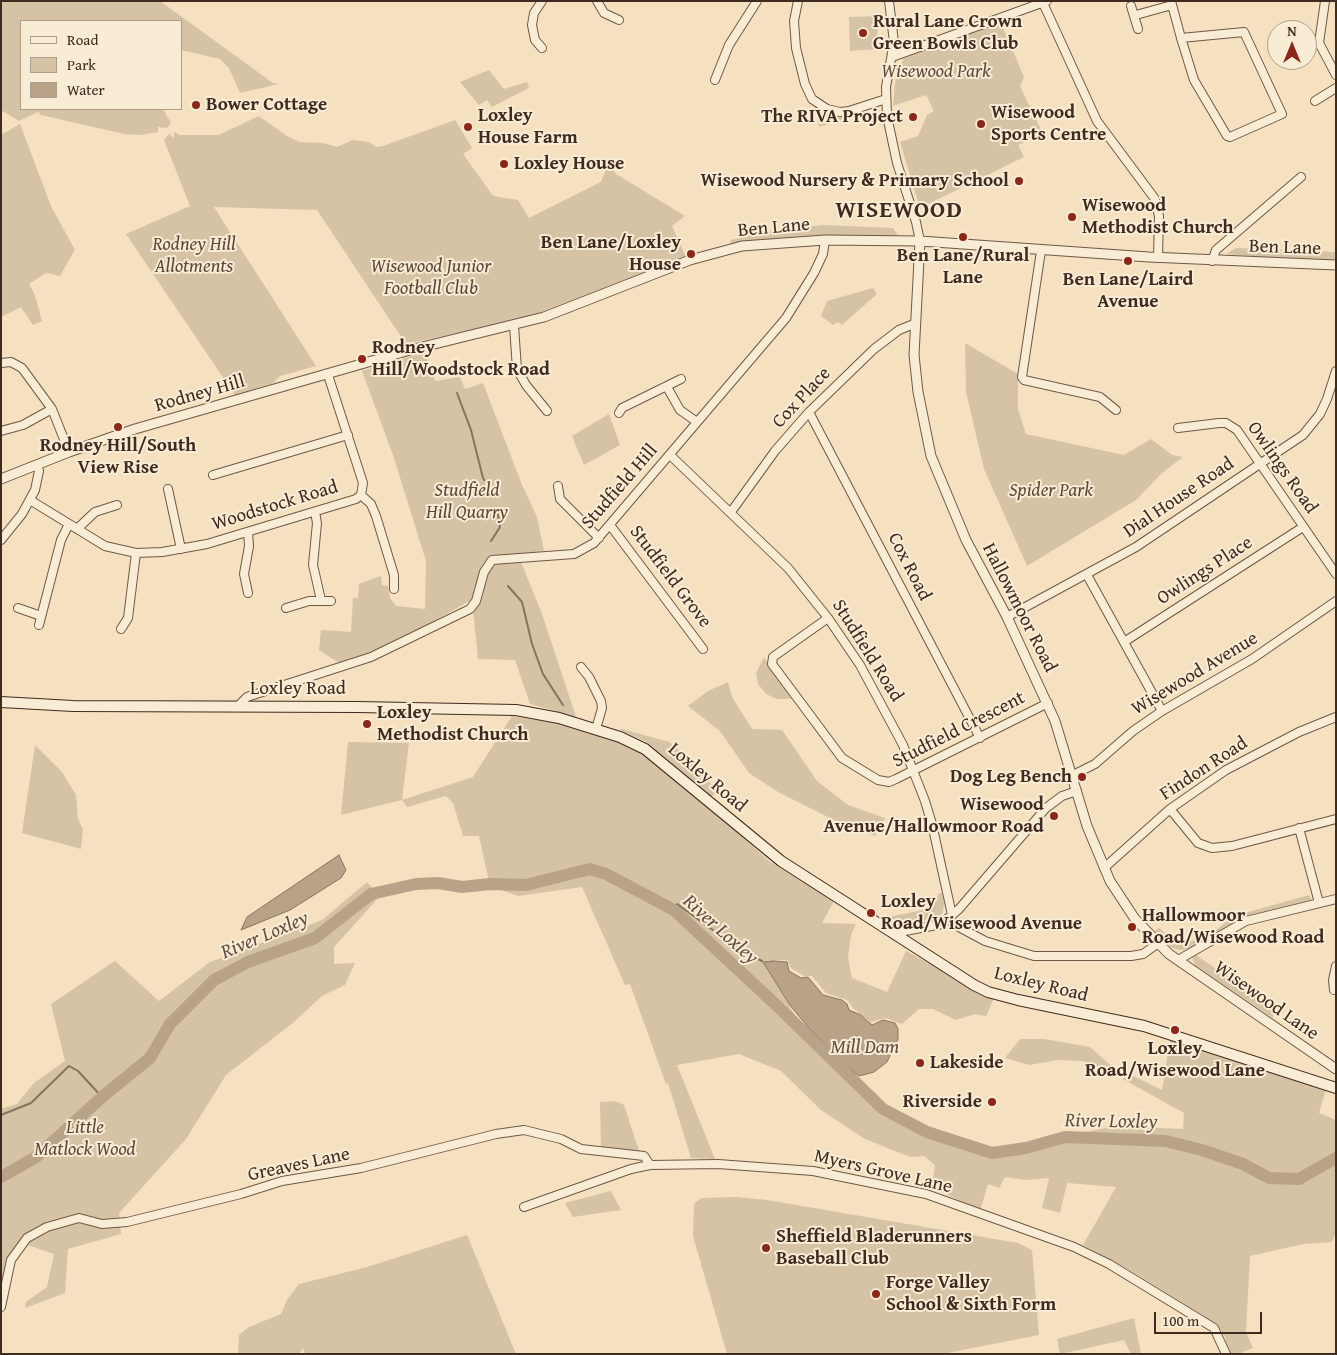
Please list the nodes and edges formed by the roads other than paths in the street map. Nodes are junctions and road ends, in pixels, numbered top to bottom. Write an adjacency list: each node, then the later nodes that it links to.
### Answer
1 (542, 1): 14 (street)
2 (597, 1): 11 (street)
3 (757, 1): 17 (street)
4 (798, 1): 19 (street)
5 (889, 1): 15 (street)
6 (1325, 1): 16 (street)
7 (1045, 2): 15 (street); 25 (street)
8 (1171, 3): 10 (street); 13 (street)
9 (1131, 6): 10 (street)
10 (1136, 15): 12 (street)
11 (619, 20)
12 (1138, 29)
13 (1180, 38): 13 (street)
14 (542, 48)
15 (892, 57): 19 (street)
16 (1336, 75)
17 (715, 80)
18 (1336, 88): 20 (street)
19 (886, 99): 23 (street)
20 (1315, 100)
21 (1301, 177): 26 (street)
22 (825, 240): 23 (street, Ben Lane); 29 (street, Ben Lane); 41 (street, Studfield Hill)
23 (920, 240): 24 (street, Ben Lane); 28 (street, Hallowmoor Road)
24 (1041, 251): 25 (street, Ben Lane); 38 (street)
25 (1158, 258): 26 (street, Ben Lane)
26 (1212, 261): 27 (street, Ben Lane)
27 (1336, 265)
28 (914, 324): 39 (street, Cox Place); 77 (street, Hallowmoor Road)
29 (514, 326): 30 (street, Ben Lane); 37 (street)
30 (410, 350): 33 (street, Rodney Hill)
31 (1, 363): 36 (street)
32 (1336, 371): 47 (street, Dial House Road)
33 (328, 375): 44 (street, Woodstock Road); 45 (street, Rodney Hill)
34 (681, 380): 35 (street)
35 (667, 386): 40 (street); 41 (street)
36 (52, 409): 43 (street); 45 (street)
37 (547, 410)
38 (1116, 410)
39 (809, 412): 57 (street, Cox Place); 90 (street, Cox Road)
40 (619, 413)
41 (697, 422): 46 (street, Studfield Hill)
42 (1178, 428): 47 (street, Owlings Road)
43 (1, 431)
44 (348, 435): 49 (street); 53 (street, Woodstock Road)
45 (69, 452): 48 (street, Rodney Hill)
46 (670, 455): 57 (street, Studfield Road); 59 (street, Studfield Hill)
47 (1260, 464): 60 (street, Owlings Road); 68 (street, Dial House Road)
48 (37, 465): 50 (street, Rodney Hill); 54 (street)
49 (213, 475)
50 (1, 479)
51 (558, 486): 63 (street)
52 (168, 489): 65 (street)
53 (362, 495): 56 (street, Woodstock Road); 69 (street)
54 (30, 500): 58 (street, Woodstock Road); 64 (street)
55 (117, 505): 61 (street)
56 (315, 512): 62 (street, Woodstock Road); 71 (street)
57 (731, 512): 78 (street, Studfield Road)
58 (68, 524): 61 (street, Woodstock Road); 76 (street)
59 (610, 525): 63 (street, Studfield Hill); 82 (street, Studfield Grove)
60 (1303, 527): 67 (street, Owlings Road); 81 (street, Owlings Place)
61 (77, 529): 66 (street, Woodstock Road)
62 (248, 532): 65 (street, Woodstock Road); 70 (street)
63 (599, 538): 86 (street, Studfield Hill)
64 (1, 540)
65 (181, 550): 66 (street, Woodstock Road)
66 (136, 553): 80 (street)
67 (1336, 574)
68 (1087, 575): 77 (street, Dial House Road); 81 (street)
69 (385, 580)
70 (248, 592)
71 (321, 600): 72 (street); 75 (street)
72 (331, 601)
73 (1336, 601): 87 (street, Wisewood Avenue)
74 (18, 608): 76 (street)
75 (286, 608)
76 (41, 616): 79 (street)
77 (1007, 617): 85 (street, Hallowmoor Road)
78 (828, 618): 91 (street, Studfield Road); 91 (street, Studfield Crescent)
79 (39, 625)
80 (121, 629)
81 (1124, 642): 87 (street)
82 (703, 649)
83 (581, 667): 89 (street)
84 (1, 702): 86 (main road, Loxley Road)
85 (1048, 703): 90 (street, Studfield Crescent); 92 (street, Hallowmoor Road)
86 (237, 706): 89 (main road, Loxley Road)
87 (1162, 712): 92 (street, Wisewood Avenue)
88 (1336, 717): 94 (street, Findon Road)
89 (596, 729): 101 (main road, Loxley Road)
90 (980, 738): 91 (street, Studfield Crescent)
91 (913, 770): 100 (street, Studfield Road)
92 (1073, 775): 93 (street, Hallowmoor Road)
93 (1077, 791): 97 (street, Hallowmoor Road); 100 (street)
94 (1170, 809): 96 (street); 97 (street, Findon Road)
95 (1336, 818): 96 (street)
96 (1299, 828): 99 (street)
97 (1104, 868): 102 (street, Hallowmoor Road)
98 (1336, 899): 99 (street)
99 (1319, 903): 103 (street)
100 (950, 917): 101 (street); 102 (street)
101 (898, 935): 107 (main road, Loxley Road)
102 (1158, 944): 103 (street, Hallowmoor Road)
103 (1178, 960): 106 (street, Wisewood Lane)
104 (1336, 966): 105 (street)
105 (1334, 990)
106 (1336, 1069)
107 (1336, 1088)
108 (650, 1165): 109 (street, Myers Grove Lane); 110 (street, Greaves Lane); 111 (street, Myers Grove Lane)
109 (524, 1207)
110 (1, 1307)
111 (1226, 1354)

